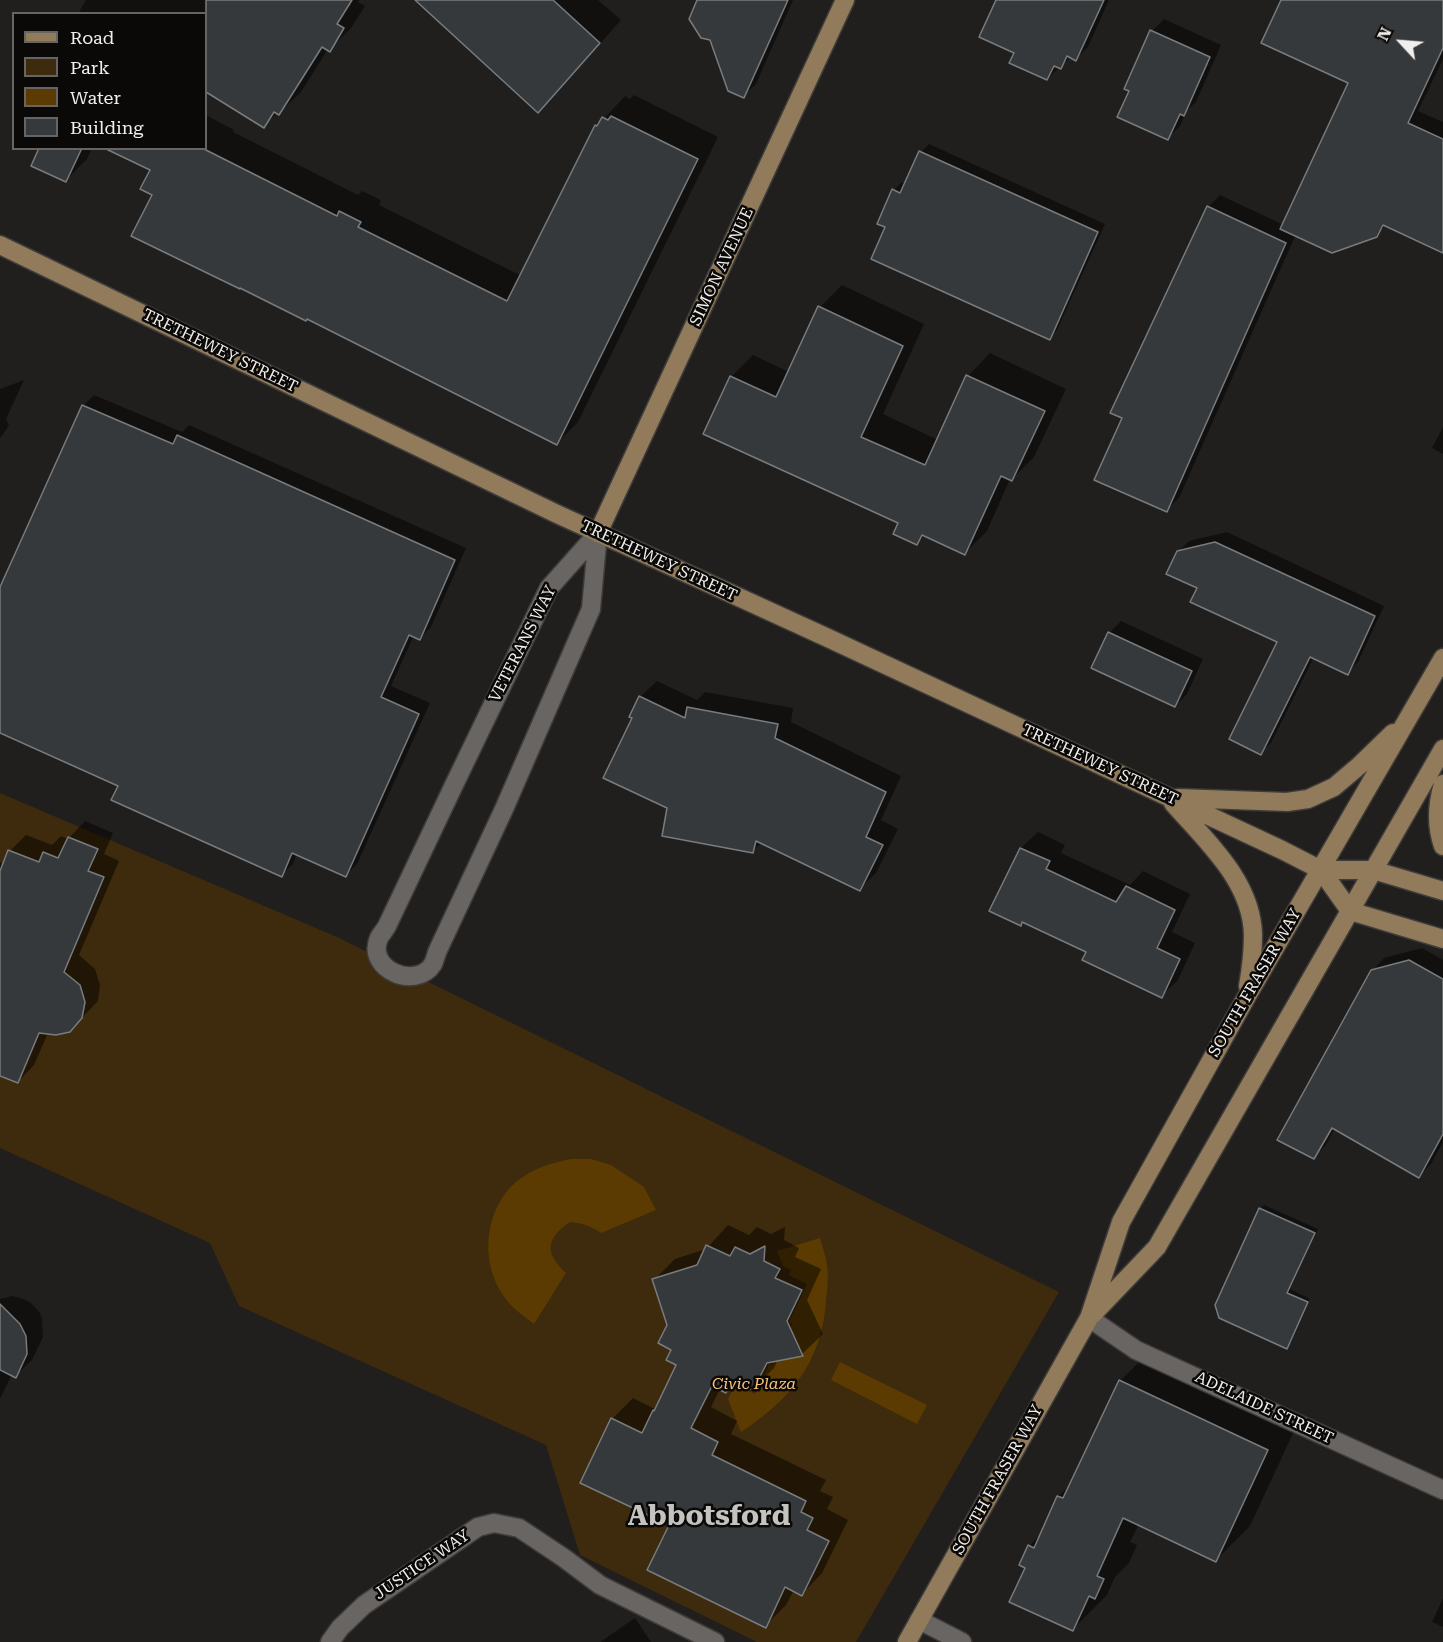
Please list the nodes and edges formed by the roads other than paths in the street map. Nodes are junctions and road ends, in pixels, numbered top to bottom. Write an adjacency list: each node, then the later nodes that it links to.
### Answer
1 (845, 0): 3 (main road, SIMON AVENUE)
2 (0, 245): 3 (main road, TRETHEWEY STREET)
3 (598, 533): 3 (street, VETERANS WAY); 8 (main road, TRETHEWEY STREET)
4 (1443, 658): 5 (main road, SOUTH FRASER WAY)
5 (1409, 717): 8 (main road); 10 (main road, SOUTH FRASER WAY)
6 (1443, 749): 11 (main road, SOUTH FRASER WAY)
7 (1443, 784): 9 (main road)
8 (1168, 798): 10 (main road, TRETHEWEY STREET); 15 (main road)
9 (1443, 846)
10 (1321, 870): 11 (main road, TRETHEWEY STREET); 13 (main road, TRETHEWEY STREET); 15 (main road, SOUTH FRASER WAY)
11 (1374, 870): 12 (main road, TRETHEWEY STREET); 13 (main road, SOUTH FRASER WAY)
12 (1443, 891)
13 (1350, 911): 14 (main road); 16 (main road, SOUTH FRASER WAY)
14 (1443, 939)
15 (1247, 996): 16 (main road, SOUTH FRASER WAY)
16 (1089, 1318): 17 (street, ADELAIDE STREET); 18 (main road, SOUTH FRASER WAY)
17 (1443, 1490)
18 (919, 1620): 21 (main road, SOUTH FRASER WAY); 22 (street)
19 (330, 1642): 20 (street, JUSTICE WAY)
20 (715, 1642)
21 (907, 1642)
22 (962, 1642)

